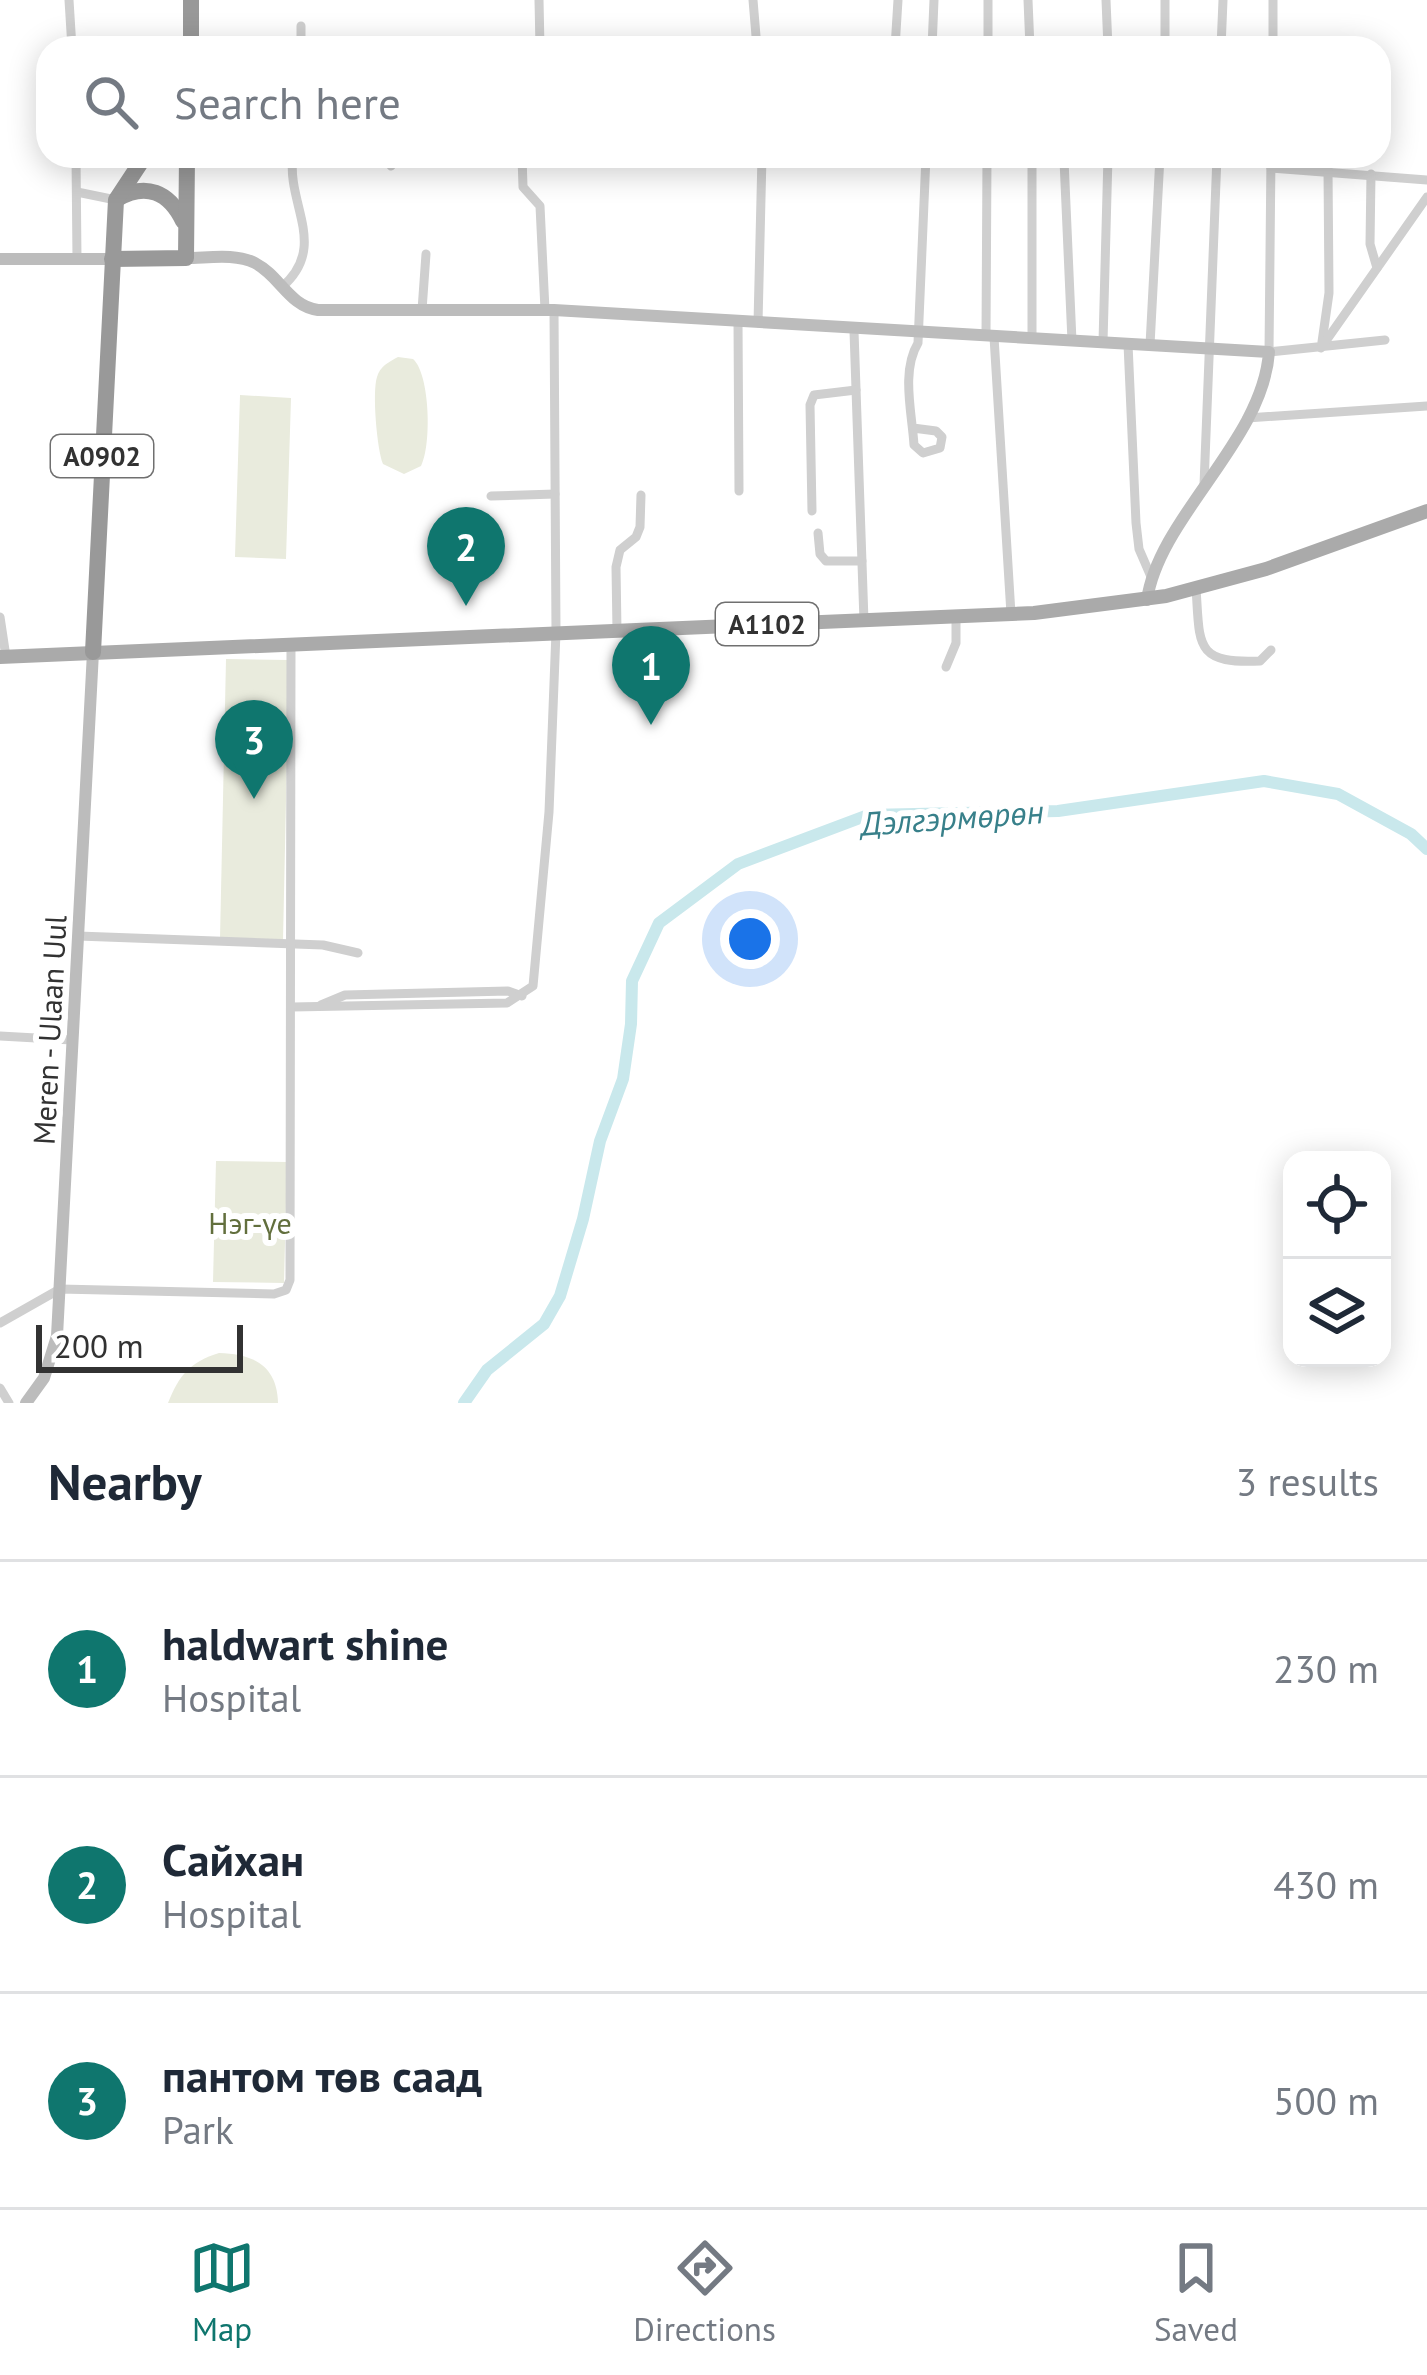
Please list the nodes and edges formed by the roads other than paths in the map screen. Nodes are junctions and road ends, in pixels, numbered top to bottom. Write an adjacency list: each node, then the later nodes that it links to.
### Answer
1 (69, 0): 14 (street)
2 (191, 0): 15 (highway)
3 (539, 0): 17 (street)
4 (753, 0): 18 (street)
5 (898, 0): 19 (street)
6 (934, 0): 20 (street)
7 (988, 0): 21 (street)
8 (1028, 0): 22 (street)
9 (1106, 0): 23 (street)
10 (1165, 0): 24 (street)
11 (1222, 0): 25 (street)
12 (1274, 0): 26 (street)
13 (301, 26): 16 (street)
14 (71, 36)
15 (191, 36)
16 (301, 36)
17 (540, 36)
18 (756, 36)
19 (896, 36)
20 (932, 36)
21 (988, 36)
22 (1030, 36)
23 (1108, 36)
24 (1165, 36)
25 (1221, 36)
26 (1273, 36)
27 (76, 168): 45 (street)
28 (137, 168): 47 (highway, A0902)
29 (186, 168): 48 (highway)
30 (292, 168): 56 (street)
31 (521, 168): 58 (street)
32 (762, 168): 60 (street)
33 (925, 168): 62 (street)
34 (987, 168): 63 (street)
35 (1032, 168): 64 (street)
36 (1064, 168): 66 (street)
37 (1108, 168): 67 (street)
38 (1159, 168): 69 (street)
39 (1217, 168): 70 (street)
40 (1271, 168): 72 (street)
41 (1320, 168): 42 (street)
42 (1328, 169): 43 (street); 71 (street)
43 (1371, 174): 44 (street); 55 (street)
44 (1427, 180)
45 (77, 192): 47 (street); 53 (street)
46 (1427, 197): 55 (street)
47 (116, 200): 48 (highway); 54 (highway, A0902)
48 (183, 224): 50 (highway); 51 (highway)
49 (426, 254): 57 (street)
50 (147, 257): 51 (highway); 54 (highway)
51 (186, 258): 56 (main road)
52 (0, 259): 53 (main road)
53 (77, 259): 54 (main road)
54 (112, 259): 97 (highway, A0902)
55 (1377, 268): 71 (street)
56 (282, 287): 57 (main road)
57 (422, 310): 58 (main road)
58 (549, 310): 59 (main road); 79 (street)
59 (738, 321): 60 (main road); 78 (street)
60 (758, 323): 61 (main road)
61 (854, 331): 62 (main road); 73 (street)
62 (918, 332): 63 (main road); 76 (street)
63 (990, 337): 64 (main road); 89 (street)
64 (1032, 338): 66 (main road)
65 (1385, 340): 71 (street)
66 (1072, 341): 67 (main road)
67 (1103, 342): 68 (main road)
68 (1128, 344): 69 (main road); 86 (street)
69 (1150, 345): 70 (main road)
70 (1210, 348): 72 (main road); 77 (street)
71 (1321, 348): 72 (street)
72 (1269, 352): 75 (main road)
73 (856, 390): 82 (street); 85 (street)
74 (1427, 406): 75 (street)
75 (1247, 418): 77 (main road)
76 (913, 428)
77 (1204, 490): 86 (main road)
78 (739, 491)
79 (555, 494): 81 (street); 94 (street)
80 (641, 495): 93 (street)
81 (490, 496)
82 (812, 511)
83 (1427, 511): 87 (main road, A1102)
84 (818, 533): 85 (street)
85 (862, 561): 92 (street)
86 (1152, 579): 88 (main road)
87 (1196, 588): 88 (main road, A1102); 96 (street)
88 (1148, 600): 89 (main road, A1102)
89 (1011, 614): 90 (main road, A1102)
90 (956, 616): 92 (main road, A1102); 99 (street)
91 (0, 617): 98 (street)
92 (864, 621): 93 (main road, A1102)
93 (617, 631): 94 (main road, A1102)
94 (556, 632): 95 (main road, A1102); 103 (street)
95 (291, 644): 97 (main road, A1102); 101 (street)
96 (1271, 650)
97 (93, 652): 98 (main road); 100 (main road, Meren - Ulaan Uul)
98 (3, 657)
99 (946, 667)
100 (78, 936): 101 (street); 105 (main road, Meren - Ulaan Uul)
101 (293, 944): 102 (street); 103 (street)
102 (358, 953)
103 (292, 1007): 106 (street)
104 (0, 1036): 105 (street)
105 (72, 1040): 106 (main road, Meren - Ulaan Uul)
106 (60, 1289): 107 (street); 110 (main road, Meren - Ulaan Uul)
107 (0, 1323)
108 (0, 1388): 109 (street)
109 (9, 1403)
110 (26, 1403)

